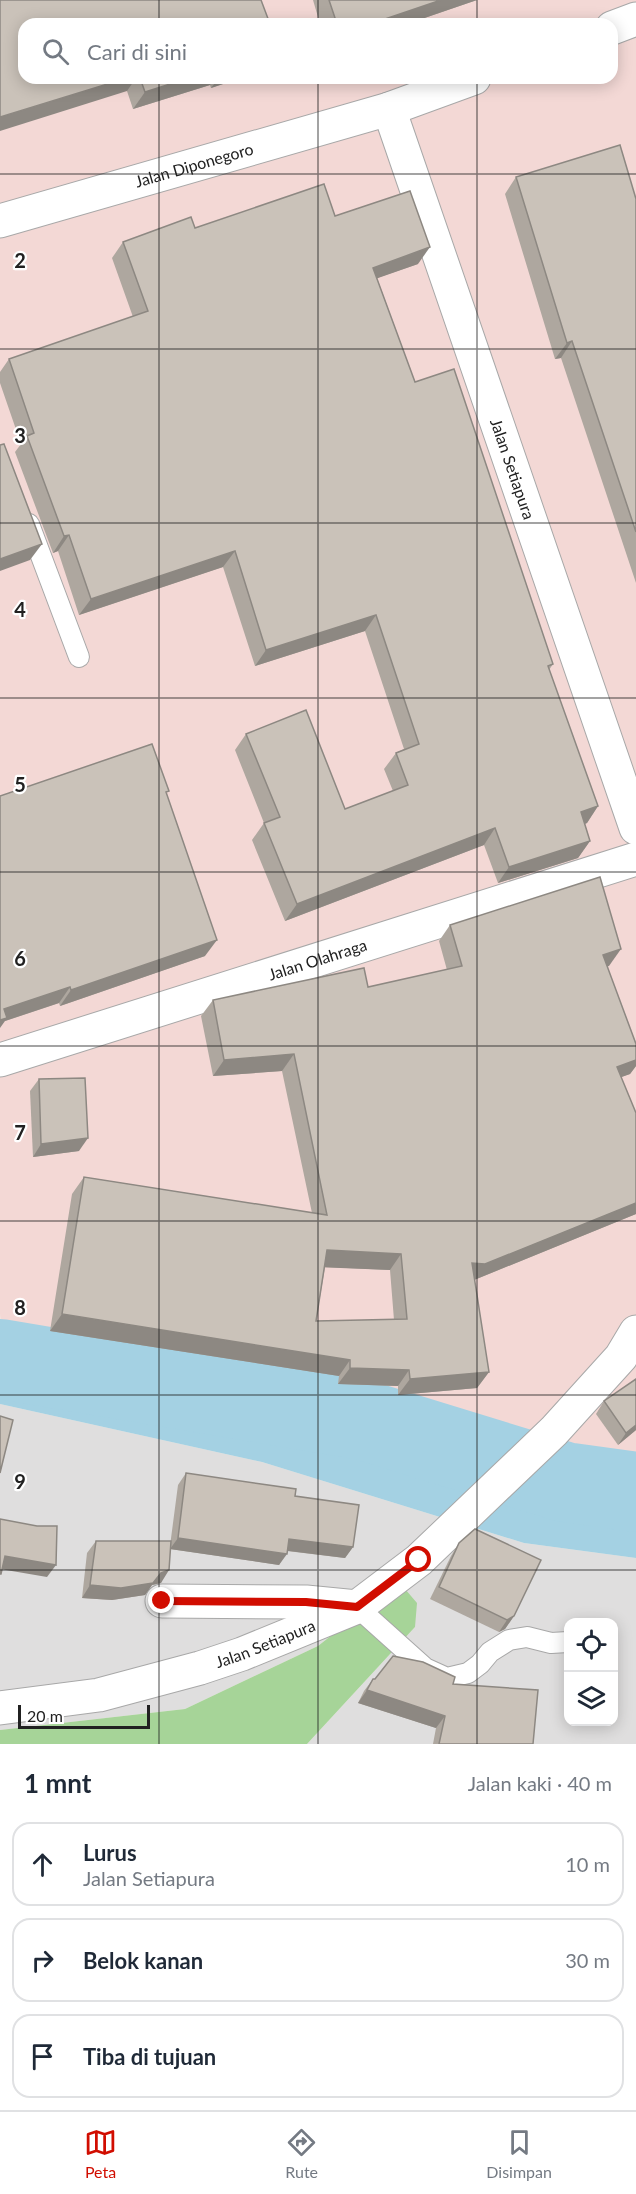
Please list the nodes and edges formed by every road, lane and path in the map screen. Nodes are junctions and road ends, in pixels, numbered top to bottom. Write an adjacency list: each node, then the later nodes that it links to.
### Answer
1 (636, 19): 2 (street)
2 (618, 26)
3 (458, 84): 4 (street, Jalan Diponegoro)
4 (389, 109): 5 (street, Jalan Diponegoro); 8 (street, Jalan Setiapura)
5 (0, 221)
6 (21, 501): 7 (lane)
7 (80, 657)
8 (636, 828)
9 (636, 859): 10 (street, Jalan Olahraga)
10 (0, 1060)
11 (636, 1332): 13 (street, Jalan Setiapura)
12 (162, 1601): 13 (street)
13 (357, 1607): 14 (lane); 15 (street, Jalan Setiapura)
14 (564, 1642)
15 (0, 1708)

